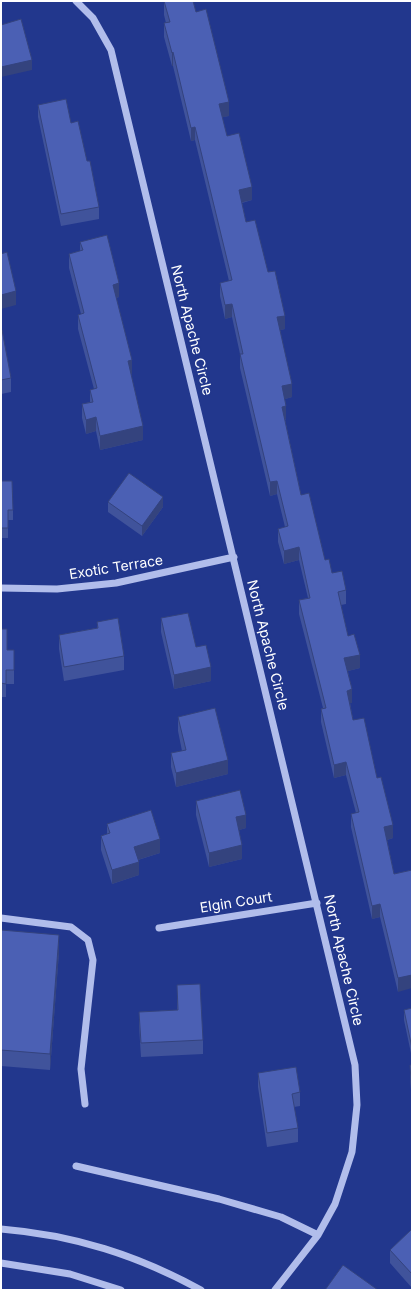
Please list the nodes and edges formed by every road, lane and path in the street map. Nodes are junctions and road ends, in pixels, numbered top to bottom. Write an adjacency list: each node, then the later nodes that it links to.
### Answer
1 (76, 1): 2 (street, North Apache Circle)
2 (234, 557): 3 (street, Exotic Terrace); 4 (street, North Apache Circle)
3 (1, 588)
4 (317, 903): 6 (street, Elgin Court); 10 (street, North Apache Circle)
5 (1, 918): 7 (street)
6 (159, 928)
7 (85, 1104)
8 (76, 1166): 10 (street)
9 (1, 1229): 13 (street)
10 (318, 1235): 14 (street, North Apache Circle)
11 (1, 1263): 12 (street)
12 (121, 1290)
13 (201, 1290)
14 (275, 1290)

